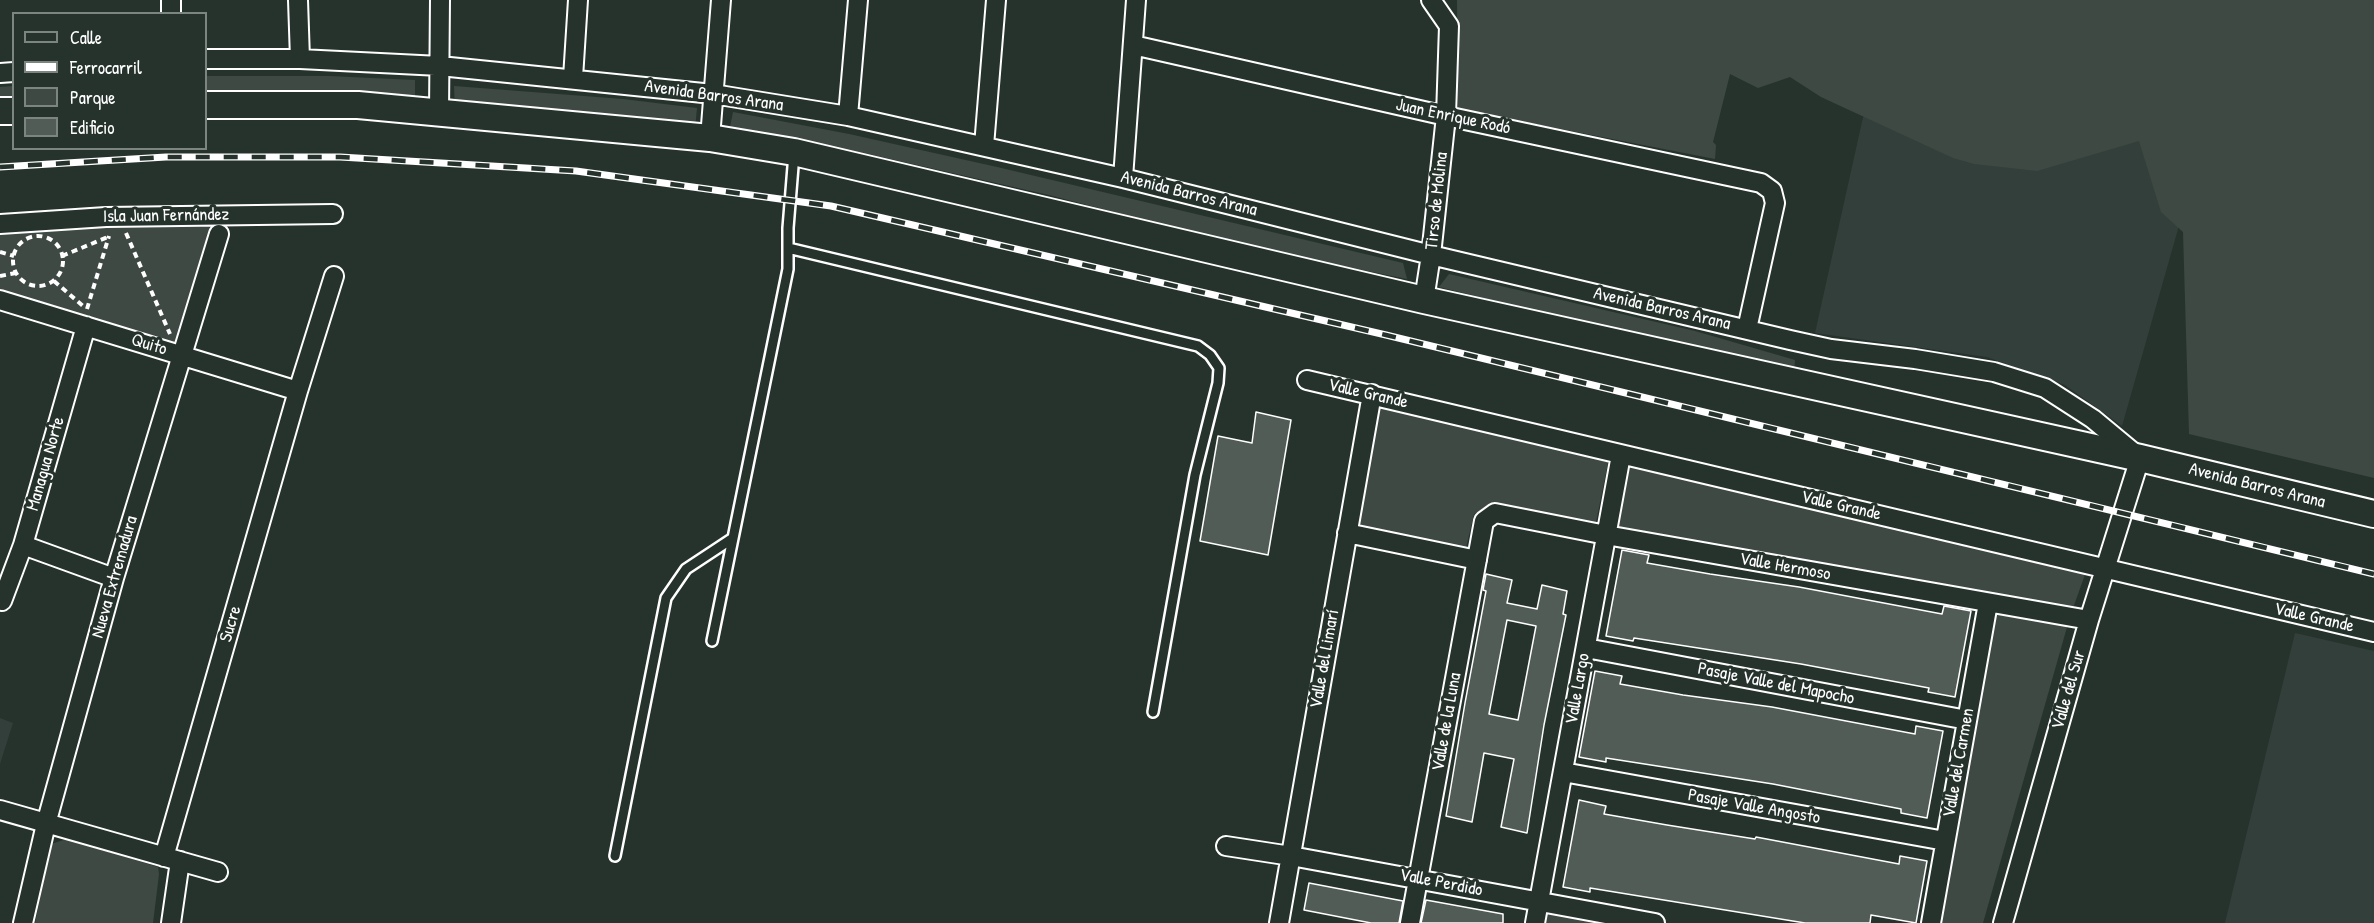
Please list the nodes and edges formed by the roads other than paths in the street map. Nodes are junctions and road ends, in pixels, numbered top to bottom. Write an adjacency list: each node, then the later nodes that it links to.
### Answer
1 (298, 0): 11 (street)
2 (440, 0): 12 (street)
3 (578, 0): 13 (street)
4 (721, 0): 14 (street)
5 (858, 0): 17 (street)
6 (996, 0): 20 (street)
7 (1136, 0): 9 (street)
8 (1431, 0): 18 (street, Tirso de Molina)
9 (1133, 45): 18 (street, Juan Enrique Rodó); 22 (street)
10 (207, 59): 11 (street, Avenida Barros Arana)
11 (300, 59): 12 (street, Avenida Barros Arana)
12 (440, 66): 13 (street, Avenida Barros Arana); 16 (street)
13 (573, 78): 14 (street, Avenida Barros Arana)
14 (713, 94): 17 (street, Avenida Barros Arana); 19 (street)
15 (207, 105): 16 (main road, Avenida Barros Arana)
16 (439, 112): 19 (main road, Avenida Barros Arana)
17 (848, 116): 20 (street, Avenida Barros Arana)
18 (1446, 116): 27 (street, Tirso de Molina); 32 (street, Juan Enrique Rodó)
19 (710, 138): 21 (main road, Avenida Barros Arana)
20 (984, 146): 22 (street, Avenida Barros Arana)
21 (794, 152): 26 (lane); 30 (main road, Avenida Barros Arana)
22 (1123, 178): 27 (street, Avenida Barros Arana)
23 (333, 214): 24 (street, Isla Juan Fernández)
24 (0, 224)
25 (219, 234): 33 (street, Nueva Extremadura)
26 (788, 248): 43 (lane); 54 (lane)
27 (1431, 255): 30 (street, Tirso de Molina); 32 (street, Avenida Barros Arana)
28 (334, 276): 35 (street, Sucre)
29 (0, 300): 31 (street, Quito)
30 (1425, 300): 38 (main road, Avenida Barros Arana)
31 (87, 318): 33 (street, Quito); 44 (street, Managua Norte)
32 (1747, 329): 38 (street, Avenida Barros Arana)
33 (182, 355): 35 (street, Quito); 47 (street, Nueva Extremadura)
34 (1307, 380): 36 (street, Valle Grande)
35 (298, 391): 63 (street, Sucre)
36 (1372, 394): 37 (street, Valle Grande); 41 (street, Valle del Limarí)
37 (1621, 455): 42 (street, Valle Largo); 46 (street, Valle Grande)
38 (2140, 458): 39 (main road, Avenida Barros Arana); 46 (street, Valle del Sur)
39 (2374, 514)
40 (1484, 521): 42 (street, Valle Hermoso); 45 (street, Valle de la Luna)
41 (1347, 533): 45 (street); 62 (street, Valle del Limarí)
42 (1606, 535): 49 (street, Valle Hermoso); 53 (street, Valle Largo)
43 (734, 538): 52 (lane); 61 (lane)
44 (22, 545): 47 (street); 48 (street, Managua Norte)
45 (1477, 560): 65 (street, Valle de la Luna)
46 (2106, 568): 50 (street, Valle del Sur); 51 (street, Valle Grande)
47 (114, 578): 58 (street, Nueva Extremadura)
48 (2, 601)
49 (1988, 603): 50 (street, Valle Hermoso); 55 (street, Valle del Carmen)
50 (2089, 620): 74 (street, Valle del Sur)
51 (2374, 632)
52 (712, 641)
53 (1586, 648): 55 (street, Pasaje Valle del Mapocho); 56 (street, Valle Largo)
54 (1153, 712)
55 (1967, 720): 59 (street, Valle del Carmen)
56 (1563, 772): 59 (street, Pasaje Valle Angosto); 66 (street, Valle Largo)
57 (0, 810): 58 (street)
58 (46, 824): 63 (street); 67 (street, Nueva Extremadura)
59 (1945, 841): 73 (street, Valle del Carmen)
60 (1226, 846): 62 (street, Valle Perdido)
61 (615, 856)
62 (1291, 856): 65 (street, Valle Perdido); 69 (street, Valle del Limarí)
63 (172, 859): 64 (street); 68 (street, Sucre)
64 (218, 872)
65 (1418, 879): 66 (street, Valle Perdido); 70 (street, Valle de la Luna)
66 (1539, 902): 71 (street, Valle Largo); 72 (street, Valle Perdido)
67 (23, 923)
68 (171, 923)
69 (1279, 923)
70 (1410, 923)
71 (1535, 923)
72 (1655, 923)
73 (1931, 923)
74 (2002, 923)

